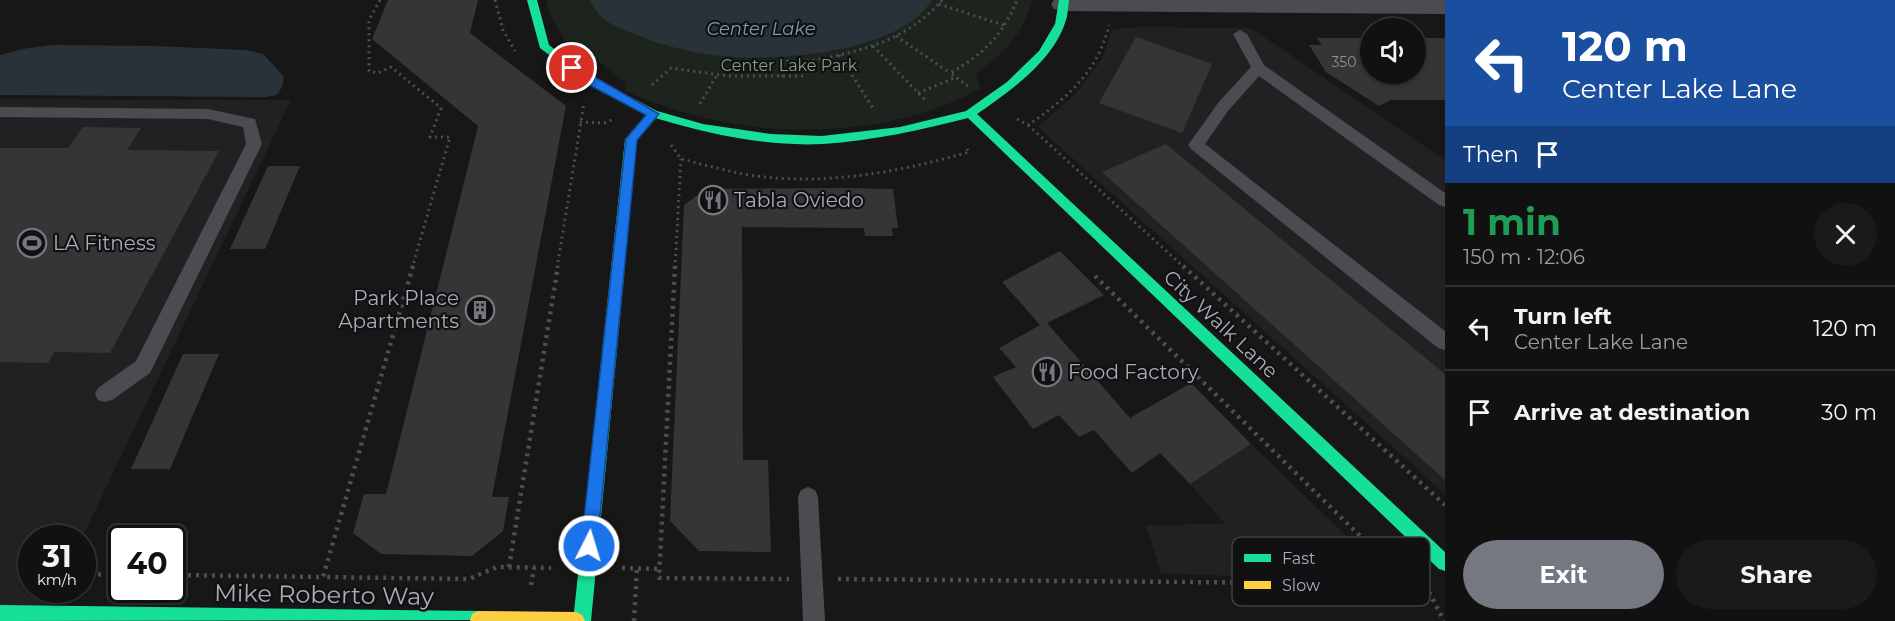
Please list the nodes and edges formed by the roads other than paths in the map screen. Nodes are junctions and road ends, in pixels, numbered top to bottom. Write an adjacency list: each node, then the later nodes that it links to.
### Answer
1 (532, 0): 7 (street)
2 (1063, 2): 3 (street); 8 (street)
3 (1445, 7)
4 (1240, 34): 5 (lane)
5 (1258, 68): 9 (lane); 10 (lane)
6 (0, 112): 11 (lane)
7 (653, 114): 8 (street); 18 (street)
8 (970, 114): 13 (street, City Walk Lane)
9 (1445, 201)
10 (1445, 342)
11 (105, 394)
12 (808, 497): 19 (lane)
13 (1418, 537)
14 (1430, 548): 15 (street, City Walk Lane)
15 (1445, 562)
16 (0, 614): 17 (street, Mike Roberto Way)
17 (576, 621)
18 (582, 621)
19 (814, 621)

